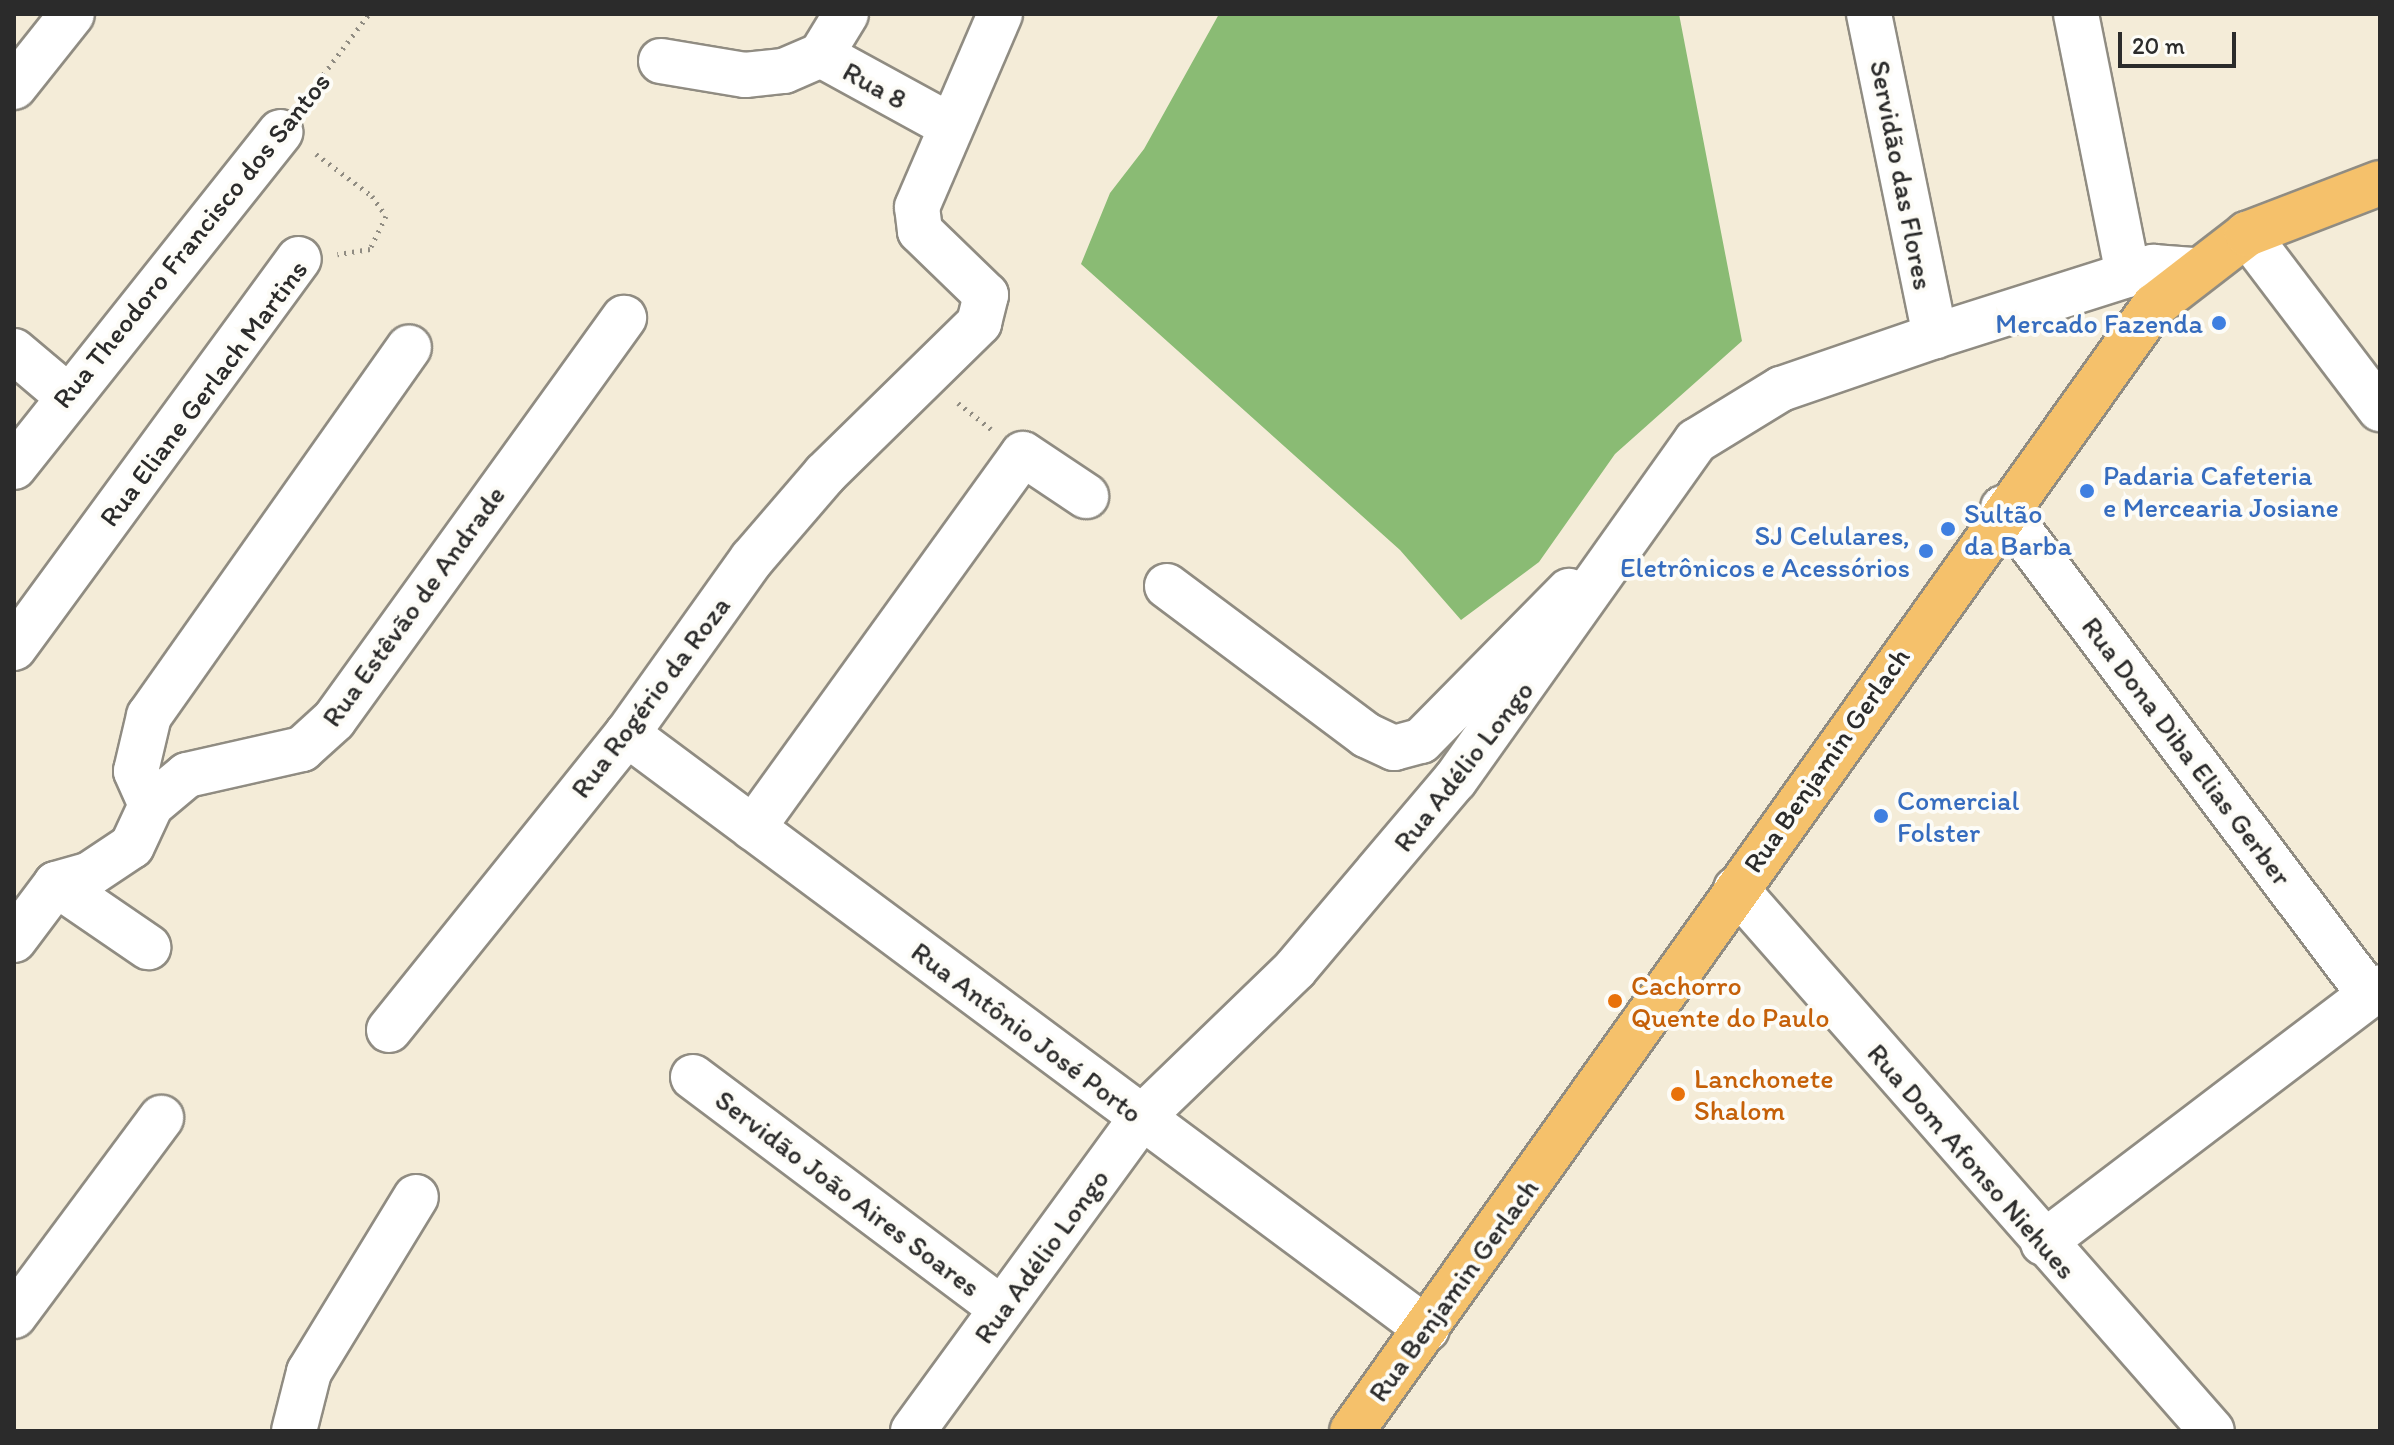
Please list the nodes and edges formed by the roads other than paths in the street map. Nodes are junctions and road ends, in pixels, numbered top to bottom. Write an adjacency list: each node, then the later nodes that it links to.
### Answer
1 (72, 14): 8 (street)
2 (846, 14): 6 (street)
3 (1000, 14): 9 (street)
4 (1869, 14): 16 (street, Servidão das Flores)
5 (2076, 14): 14 (street)
6 (821, 55): 7 (street, Rua 8); 9 (street, Rua 8)
7 (661, 61)
8 (14, 87)
9 (947, 124): 27 (street, Rua Rogério da Roza)
10 (280, 132): 19 (street, Rua Theodoro Francisco dos Santos)
11 (2380, 183): 12 (main road, Rua Benjamin Gerlach)
12 (2247, 234): 14 (main road, Rua Benjamin Gerlach); 20 (street)
13 (299, 259): 26 (street, Rua Eliane Gerlach Martins)
14 (2141, 291): 16 (street, Rua Adélio Longo); 23 (main road, Rua Benjamin Gerlach)
15 (624, 318): 28 (street, Rua Estêvão de Andrade)
16 (1935, 336): 24 (street, Rua Adélio Longo)
17 (409, 347): 28 (street)
18 (14, 351): 19 (street)
19 (66, 395): 21 (street, Rua Theodoro Francisco dos Santos)
20 (2380, 409)
21 (14, 467)
22 (1086, 496): 29 (street)
23 (2003, 508): 31 (main road, Rua Benjamin Gerlach); 34 (street, Rua Dona Diba Elias Gerber)
24 (1640, 518): 25 (street); 37 (street, Rua Adélio Longo)
25 (1167, 586)
26 (14, 648)
27 (627, 734): 29 (street, Rua Antônio José Porto); 35 (street, Rua Rogério da Roza)
28 (151, 805): 30 (street, Rua Estêvão de Andrade)
29 (753, 828): 37 (street, Rua Antônio José Porto)
30 (56, 884): 32 (street); 33 (street)
31 (1736, 889): 40 (street, Rua Dom Afonso Niehues); 43 (main road, Rua Benjamin Gerlach)
32 (14, 940)
33 (148, 947)
34 (2375, 991): 40 (street)
35 (389, 1030)
36 (693, 1077): 41 (street, Servidão João Aires Soares)
37 (1142, 1117): 41 (street, Rua Adélio Longo); 43 (street, Rua Antônio José Porto)
38 (161, 1118): 42 (street)
39 (416, 1197): 44 (street)
40 (2043, 1243): 47 (street, Rua Dom Afonso Niehues)
41 (1002, 1309): 45 (street, Rua Adélio Longo)
42 (14, 1316)
43 (1427, 1329): 46 (main road, Rua Benjamin Gerlach)
44 (294, 1431)
45 (913, 1431)
46 (1352, 1431)
47 (2212, 1431)

